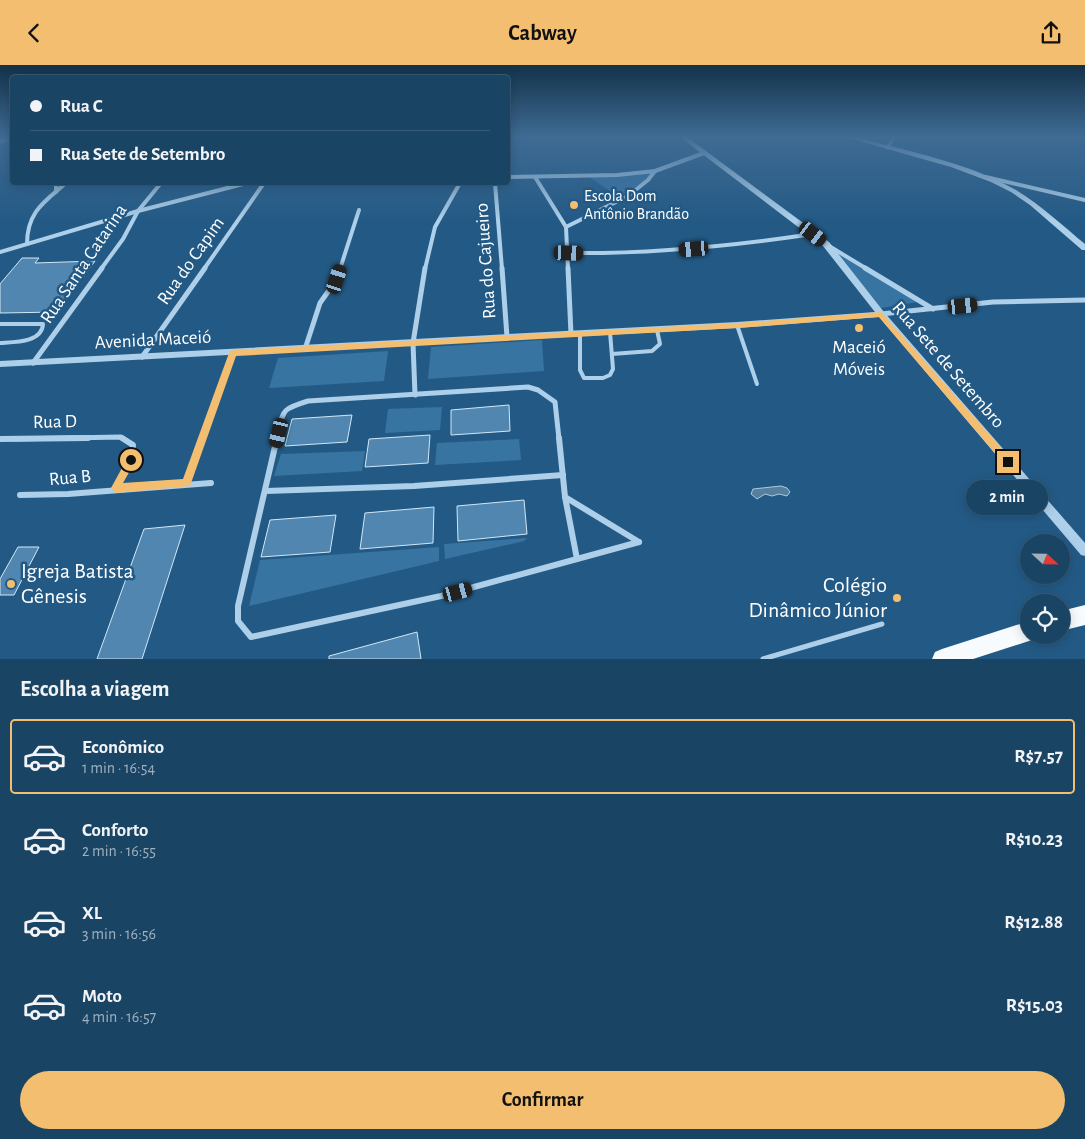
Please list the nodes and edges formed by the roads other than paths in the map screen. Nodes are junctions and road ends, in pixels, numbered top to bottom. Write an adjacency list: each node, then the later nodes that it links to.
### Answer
1 (672, 165): 4 (street)
2 (720, 165): 20 (street, Rua Sete de Setembro)
3 (949, 165): 7 (street)
4 (655, 171): 6 (street); 19 (street)
5 (510, 177): 6 (street)
6 (535, 177): 19 (street)
7 (985, 177): 16 (street); 23 (street)
8 (56, 185): 15 (street)
9 (64, 185): 15 (street)
10 (159, 185): 18 (street, Rua Santa Catarina)
11 (238, 185): 18 (street)
12 (263, 185): 40 (street, Rua do Capim)
13 (459, 185): 36 (street)
14 (495, 185): 34 (street, Rua do Cajueiro)
15 (56, 192): 22 (street)
16 (1085, 200)
17 (359, 210): 37 (street)
18 (138, 211): 22 (street); 41 (street, Rua Santa Catarina)
19 (566, 227): 25 (street)
20 (813, 234): 21 (street, Rua Sete de Setembro); 25 (street)
21 (826, 244): 27 (street, Rua Sete de Setembro); 28 (street, Rua Sete de Setembro)
22 (27, 245): 24 (street)
23 (1085, 248)
24 (0, 252)
25 (569, 253): 33 (street)
26 (1085, 301): 27 (street, Avenida Maceió)
27 (932, 309): 28 (street, Avenida Maceió)
28 (881, 314): 30 (street, Avenida Maceió); 53 (street, Rua Sete de Setembro)
29 (0, 324): 35 (lane)
30 (738, 325): 31 (street, Avenida Maceió); 43 (lane)
31 (657, 330): 32 (street, Avenida Maceió); 39 (lane)
32 (610, 332): 33 (street, Avenida Maceió); 39 (lane)
33 (576, 334): 34 (street, Avenida Maceió); 39 (lane)
34 (507, 337): 36 (street, Avenida Maceió)
35 (0, 343)
36 (413, 343): 37 (street, Avenida Maceió); 44 (street)
37 (305, 349): 38 (street, Avenida Maceió)
38 (233, 353): 40 (street, Avenida Maceió); 47 (street)
39 (612, 354)
40 (142, 357): 41 (street, Avenida Maceió)
41 (34, 363): 42 (street, Avenida Maceió)
42 (0, 364)
43 (757, 384)
44 (415, 395): 46 (street); 50 (street)
45 (0, 439): 49 (street, Rua D)
46 (564, 475): 50 (street); 52 (street)
47 (186, 483): 48 (street, Rua B); 49 (street, Rua B)
48 (212, 483)
49 (116, 488): 51 (street, Rua B)
50 (266, 491): 54 (street)
51 (20, 495)
52 (565, 497): 54 (street); 54 (street)
53 (1085, 551)
54 (577, 559)
55 (1085, 615): 56 (highway)
56 (1070, 619)
57 (882, 624): 59 (lane)
58 (1020, 634): 60 (highway)
59 (763, 659)
60 (942, 659)

